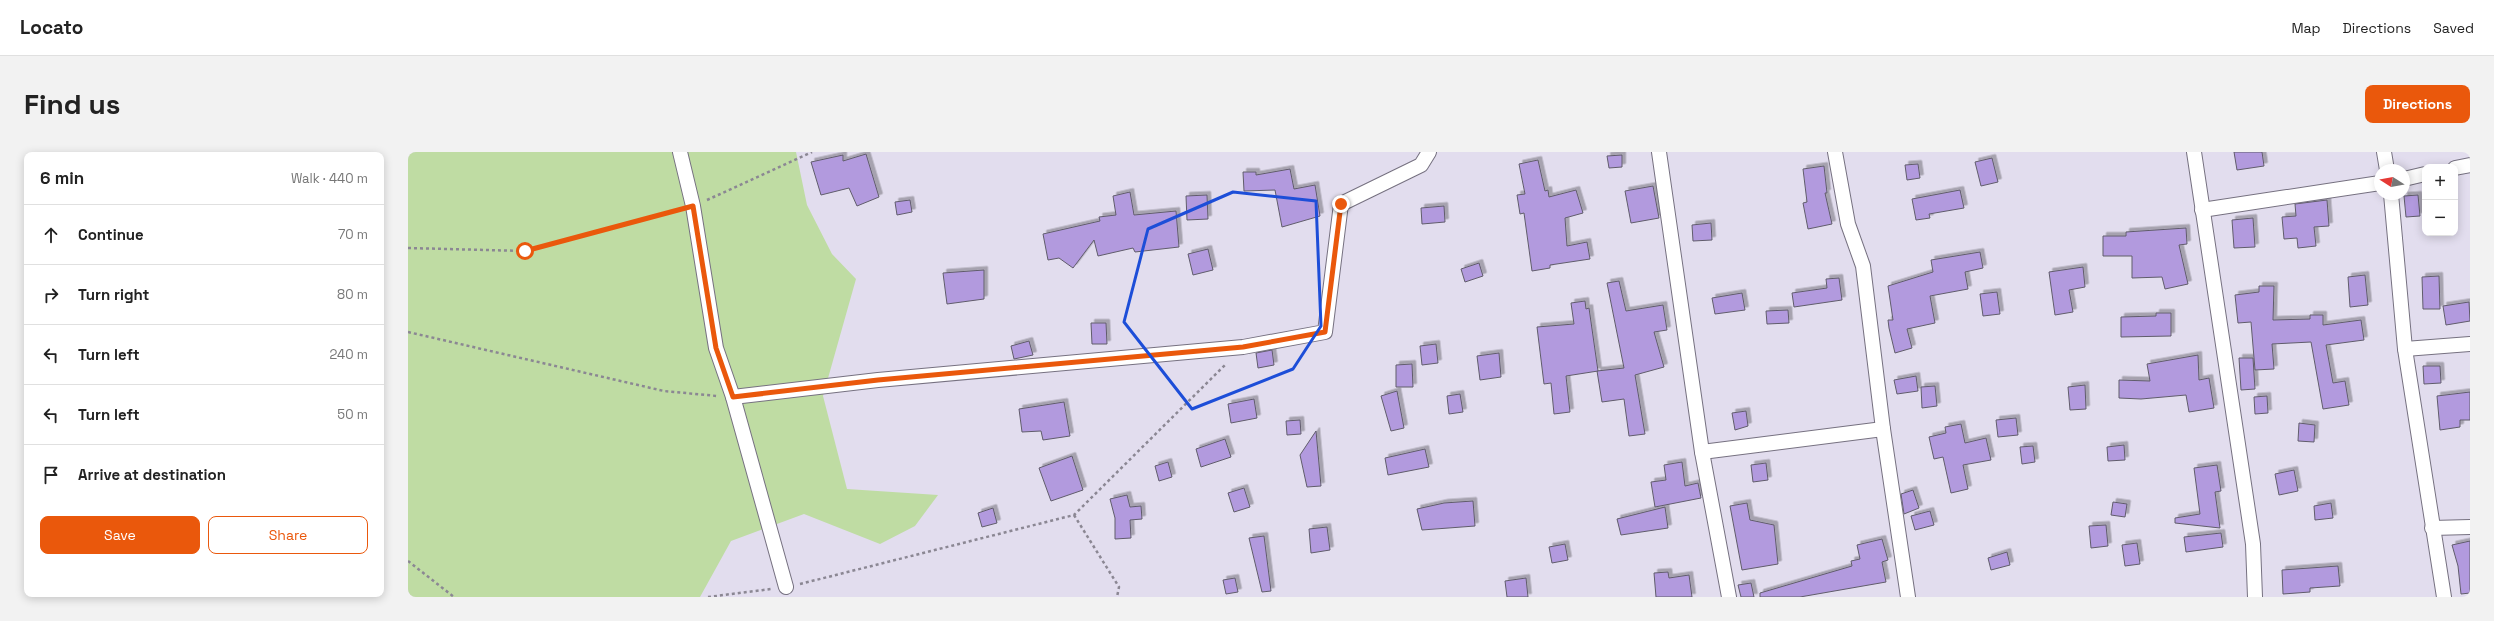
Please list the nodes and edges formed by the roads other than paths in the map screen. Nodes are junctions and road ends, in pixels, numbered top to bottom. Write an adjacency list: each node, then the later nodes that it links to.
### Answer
1 (680, 152): 17 (street)
2 (1428, 152): 17 (street)
3 (1659, 152): 19 (street)
4 (1836, 152): 18 (street)
5 (2194, 152): 14 (street)
6 (2384, 152): 7 (street)
7 (2386, 164)
8 (2470, 165): 9 (street)
9 (2458, 167)
10 (2422, 175): 11 (street)
11 (2410, 178)
12 (2374, 184): 14 (street)
13 (2392, 200): 16 (street)
14 (2202, 210): 25 (street)
15 (2470, 344): 16 (street)
16 (2405, 349): 21 (street)
17 (733, 397): 22 (street)
18 (1882, 429): 19 (street); 24 (street)
19 (1702, 452): 23 (street)
20 (2470, 527): 21 (street)
21 (2432, 528): 26 (street)
22 (786, 587)
23 (1729, 597)
24 (1908, 597)
25 (2255, 597)
26 (2444, 597)

